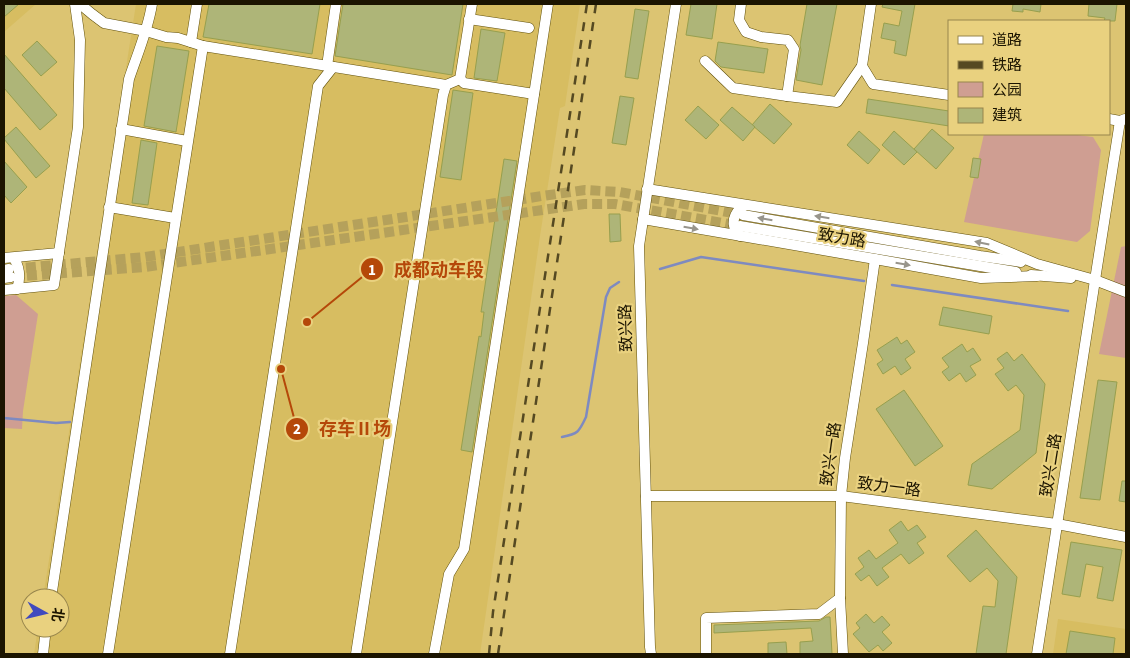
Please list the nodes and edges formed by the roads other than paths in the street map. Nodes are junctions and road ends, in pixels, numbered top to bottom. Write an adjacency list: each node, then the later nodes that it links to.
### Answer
1 (75, 4): 34 (street)
2 (80, 4): 13 (street)
3 (152, 4): 13 (street)
4 (197, 4): 14 (street)
5 (336, 4): 17 (street)
6 (472, 4): 11 (street)
7 (548, 4): 21 (street)
8 (676, 4): 28 (street, 致兴路)
9 (741, 4): 23 (street)
10 (871, 4): 18 (street)
11 (469, 19): 12 (street); 19 (street)
12 (529, 28)
13 (146, 31): 14 (street); 26 (street)
14 (192, 42): 15 (street)
15 (202, 46): 17 (street); 27 (street)
16 (705, 61): 23 (street)
17 (330, 66): 20 (street); 51 (street)
18 (862, 66): 22 (street); 23 (street)
19 (460, 79): 20 (street); 21 (street)
20 (446, 84): 52 (street)
21 (534, 94): 53 (street)
22 (948, 95)
23 (787, 96)
24 (1110, 120): 25 (street)
25 (1123, 120): 38 (street, 致兴二路)
26 (121, 129): 27 (street); 29 (street)
27 (187, 141): 31 (street)
28 (647, 189): 30 (street, 致力路); 32 (street, 致兴路)
29 (109, 207): 31 (street); 46 (street)
30 (744, 210): 33 (street); 38 (street, 致力路, one-way to 30)
31 (175, 218): 50 (street)
32 (643, 220): 33 (street, 致力路, one-way to 33); 42 (street, 致兴路)
33 (740, 231): 36 (street, 致力路); 37 (street, 致力路)
34 (59, 254): 35 (street); 39 (street)
35 (9, 258): 39 (street)
36 (875, 259): 37 (street, 致力路, one-way to 37); 43 (street, 致兴一路)
37 (1037, 276): 38 (street, 致力路)
38 (1094, 280): 41 (street, 致力路); 44 (street, 致兴二路)
39 (17, 289): 40 (street)
40 (4, 290)
41 (1126, 292)
42 (646, 496): 43 (street, 致力一路); 54 (street, 致兴路)
43 (841, 496): 44 (street, 致力一路); 47 (street, 致兴一路)
44 (1057, 524): 45 (street, 致力一路); 57 (street, 致兴二路)
45 (1126, 538)
46 (52, 588)
47 (840, 598): 55 (street); 56 (street, 致兴一路)
48 (44, 638): 49 (street)
49 (42, 654)
50 (108, 654)
51 (230, 654)
52 (356, 654)
53 (434, 654)
54 (652, 654)
55 (706, 654)
56 (843, 654)
57 (1037, 654)

